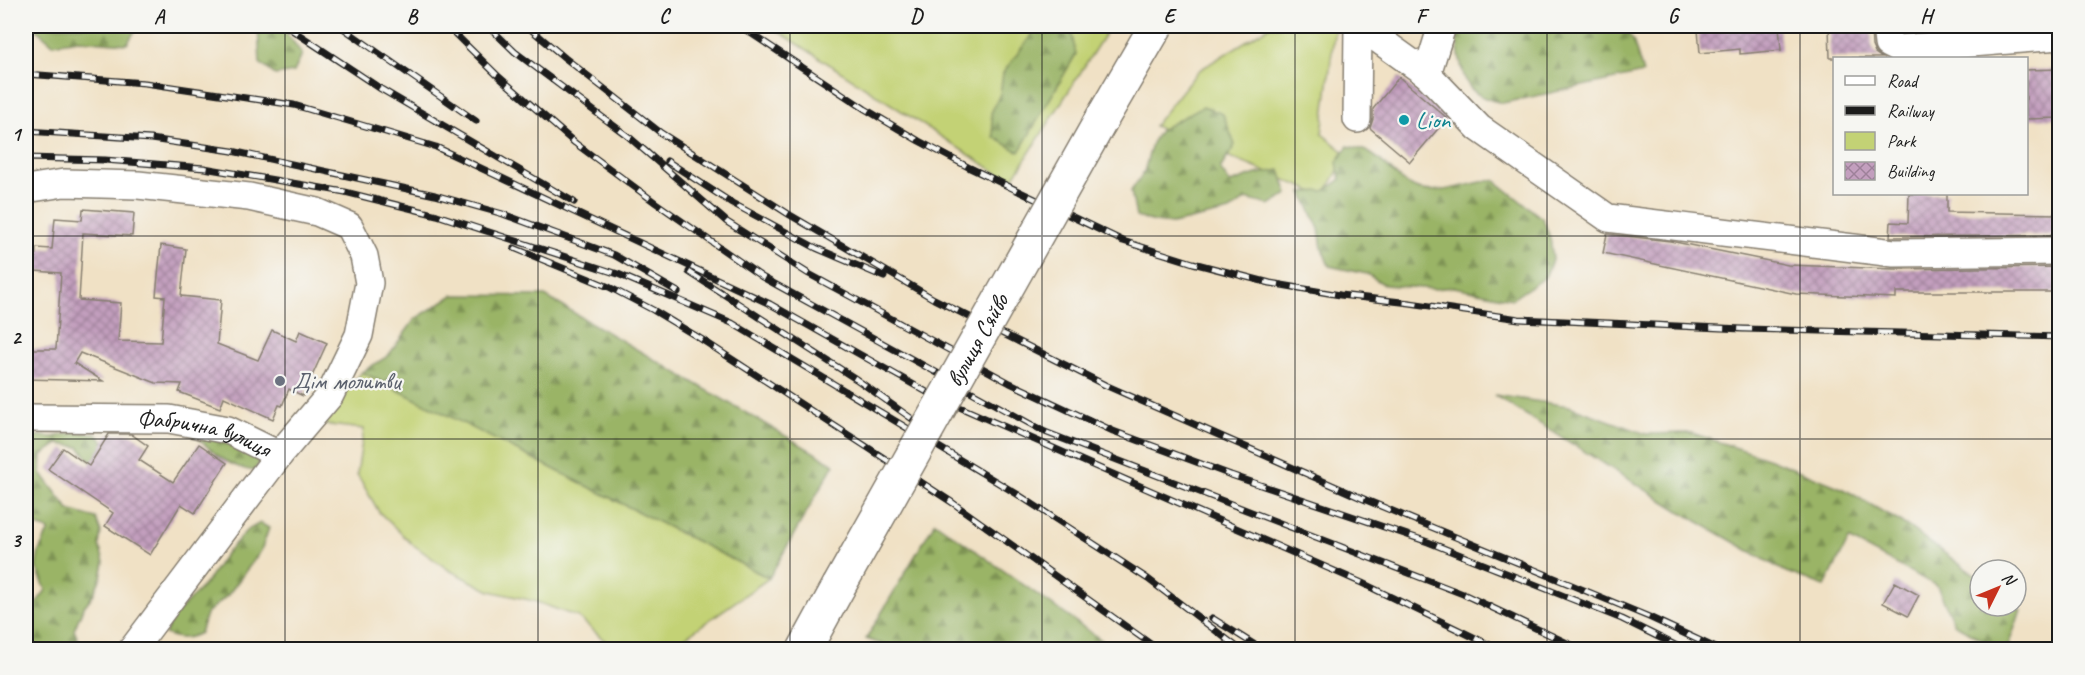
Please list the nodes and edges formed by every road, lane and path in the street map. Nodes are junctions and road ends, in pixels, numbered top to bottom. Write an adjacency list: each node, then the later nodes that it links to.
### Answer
1 (1359, 26): 6 (street); 7 (street)
2 (1442, 26): 6 (street)
3 (1886, 26): 5 (street)
4 (1155, 27): 12 (main road, вулиця Сяйво, bridge)
5 (2060, 36)
6 (1427, 74): 9 (street)
7 (1357, 119)
8 (26, 189): 11 (street)
9 (2060, 250)
10 (26, 418): 11 (street, Фабрична вулиця)
11 (279, 455): 13 (street, Фабрична вулиця)
12 (814, 641)
13 (132, 650)

